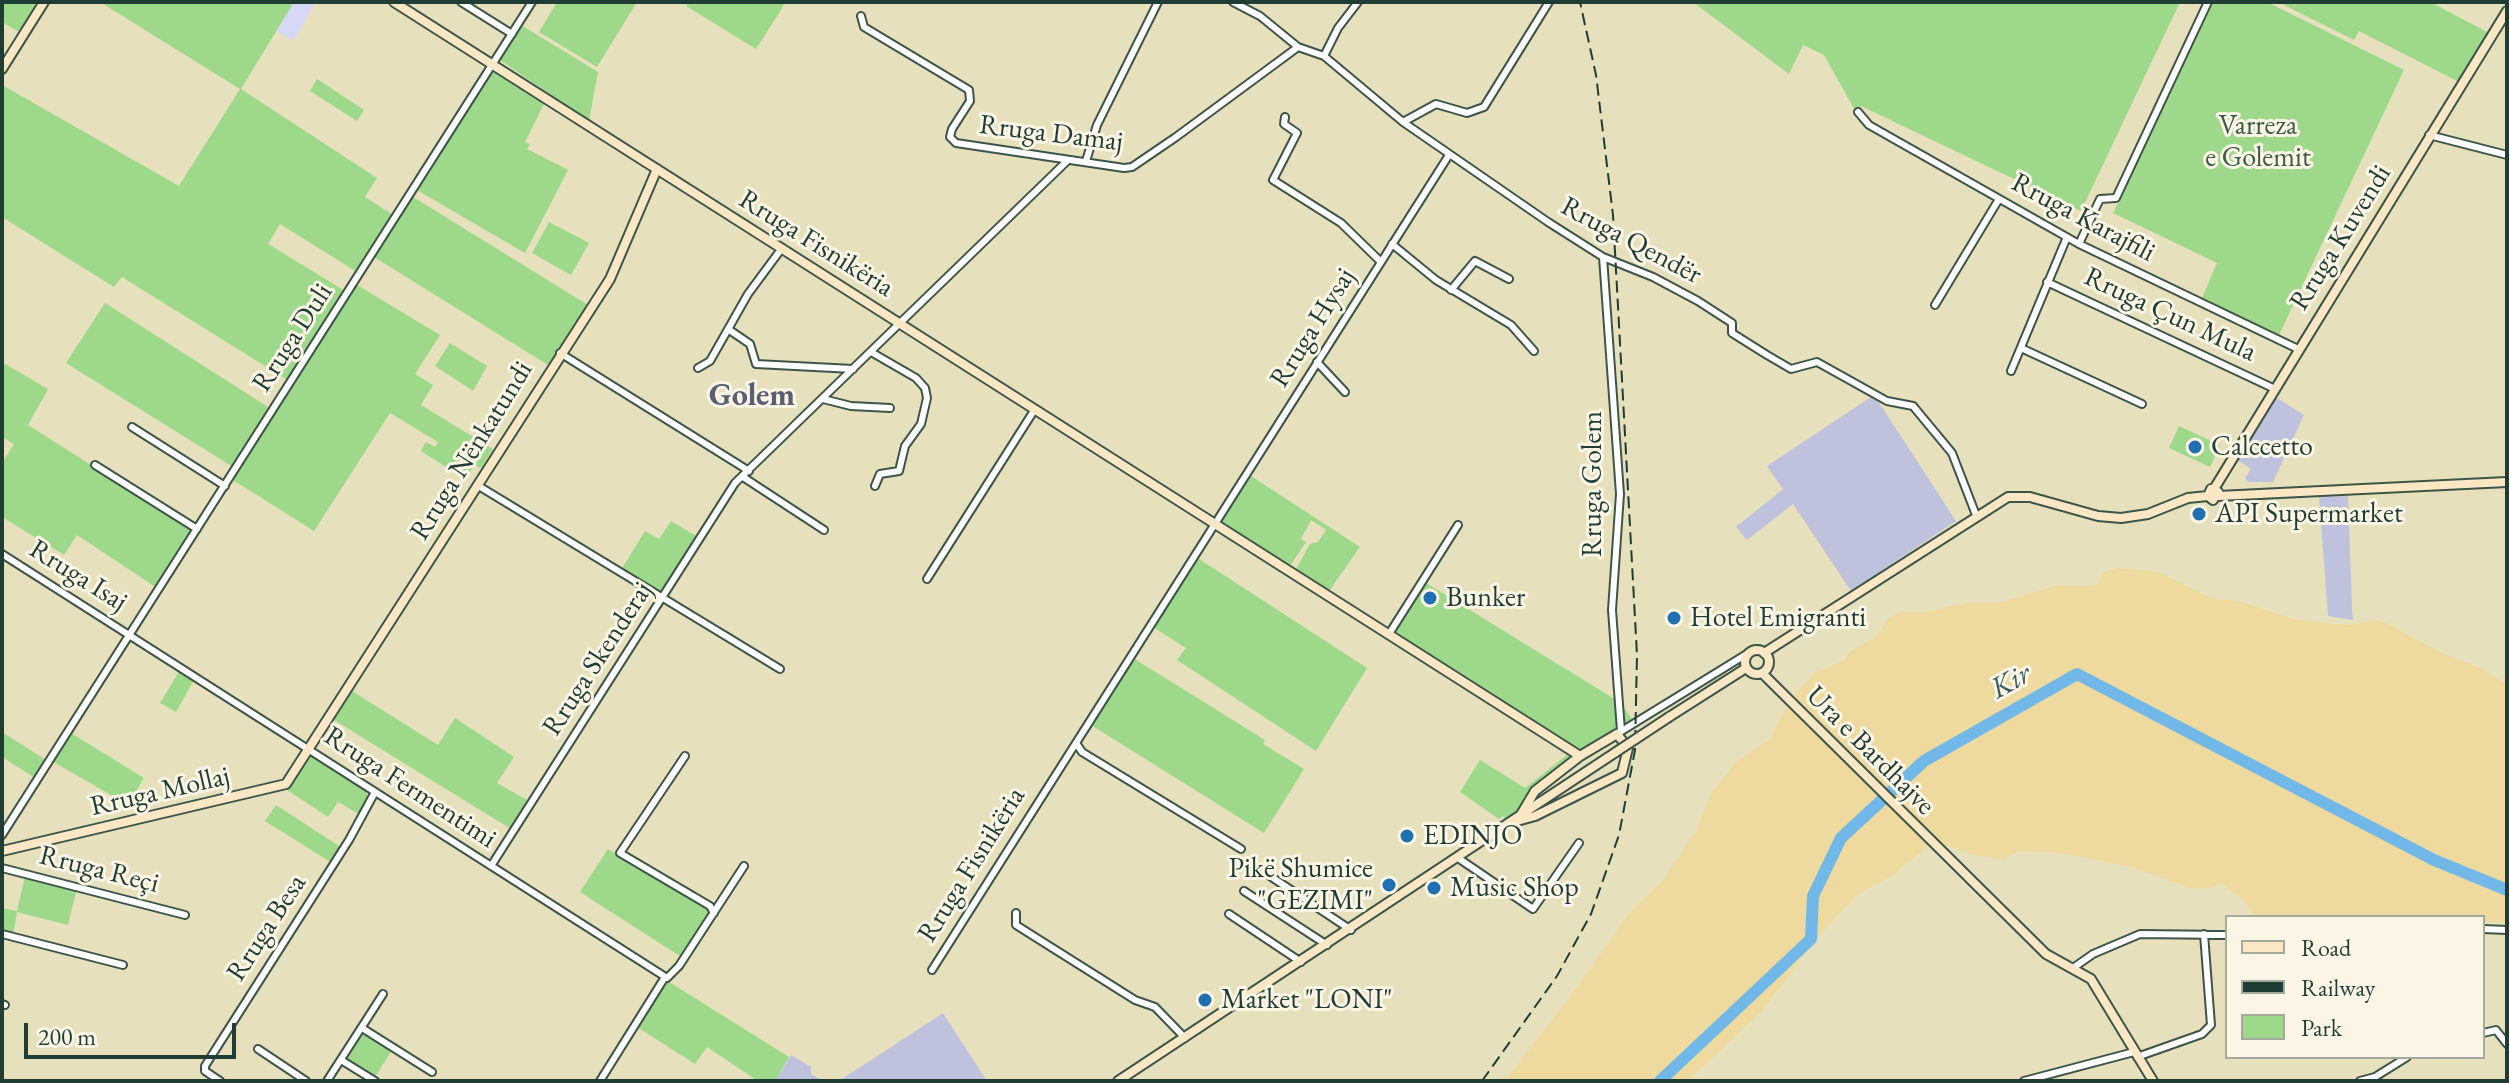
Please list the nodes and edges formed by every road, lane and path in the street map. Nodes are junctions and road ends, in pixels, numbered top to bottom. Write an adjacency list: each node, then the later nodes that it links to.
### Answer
1 (44, 2): 16 (street)
2 (394, 2): 15 (street, Rruga Fisnikëria)
3 (461, 2): 12 (street)
4 (532, 2): 12 (street, Rruga Duli)
5 (1158, 2): 24 (street)
6 (1233, 2): 13 (street, Rruga Qendër)
7 (1358, 2): 14 (street)
8 (1549, 2): 19 (street)
9 (2208, 2): 29 (street)
10 (2507, 11): 20 (street, Rruga Kuvendi)
11 (861, 16): 23 (street, Rruga Damaj)
12 (512, 34): 15 (street, Rruga Duli)
13 (1298, 47): 14 (street, Rruga Qendër); 24 (street, Rruga Damaj)
14 (1324, 56): 19 (street, Rruga Qendër)
15 (493, 65): 25 (street, Rruga Fisnikëria); 59 (street, Rruga Duli)
16 (2, 69)
17 (1858, 112): 26 (street, Rruga Karajfili)
18 (1285, 117): 32 (street)
19 (1403, 122): 21 (street, Rruga Qendër)
20 (2429, 135): 22 (street); 40 (street, Rruga Kuvendi)
21 (1449, 155): 28 (street, Rruga Hysaj); 31 (street, Rruga Qendër)
22 (2507, 155)
23 (1067, 161): 24 (street, Rruga Damaj); 37 (street, Rruga Skenderaj)
24 (1086, 161)
25 (657, 169): 30 (street, Rruga Fisnikëria); 43 (street, Rruga Nënkatundi)
26 (1999, 199): 27 (street, Rruga Karajfili); 36 (street)
27 (2067, 237): 29 (street, Rruga Karajfili); 34 (street, Rruga Çun Mula)
28 (1392, 244): 32 (street, Rruga Hysaj); 35 (street)
29 (2079, 244): 40 (street, Rruga Karajfili)
30 (782, 248): 37 (street, Rruga Fisnikëria); 38 (street)
31 (1603, 257): 62 (street, Rruga Qendër); 77 (street, Rruga Golem)
32 (1381, 262): 44 (street, Rruga Hysaj)
33 (1509, 279): 35 (street)
34 (2047, 282): 39 (street, Rruga Çun Mula); 48 (street, Rruga Çun Mula)
35 (1451, 290): 41 (street)
36 (1935, 305)
37 (900, 324): 42 (street, Rruga Skenderaj); 53 (street, Rruga Fisnikëria)
38 (728, 329): 45 (street); 46 (street)
39 (2021, 348): 47 (street, Rruga Çun Mula); 51 (street)
40 (2298, 349): 48 (street, Rruga Kuvendi)
41 (1534, 351)
42 (871, 352): 46 (street, Rruga Skenderaj); 60 (street)
43 (560, 353): 56 (street); 58 (street, Rruga Nënkatundi)
44 (1317, 362): 49 (street); 63 (street, Rruga Hysaj)
45 (698, 368)
46 (853, 369): 50 (street, Rruga Skenderaj)
47 (2011, 371)
48 (2275, 389): 61 (street, Rruga Kuvendi)
49 (1345, 392)
50 (823, 399): 52 (street); 56 (street, Rruga Skenderaj)
51 (2142, 404)
52 (890, 408)
53 (1035, 409): 63 (street, Rruga Fisnikëria); 68 (street)
54 (132, 427): 59 (street)
55 (95, 465): 65 (street)
56 (746, 474): 66 (street); 69 (street, Rruga Skenderaj)
57 (2507, 482): 61 (street)
58 (477, 485): 69 (street); 81 (street, Rruga Nënkatundi)
59 (225, 486): 65 (street, Rruga Duli)
60 (875, 486)
61 (2213, 494): 62 (street)
62 (1976, 515): 73 (street)
63 (1215, 524): 70 (street, Rruga Fisnikëria); 80 (street, Rruga Fisnikëria)
64 (1458, 525): 70 (street)
65 (197, 529): 71 (street, Rruga Duli)
66 (824, 530)
67 (2, 554): 71 (street, Rruga Isaj)
68 (927, 579)
69 (663, 598): 75 (street); 91 (street, Rruga Skenderaj)
70 (1389, 634): 83 (street, Rruga Fisnikëria)
71 (130, 635): 81 (street, Rruga Fermentimi); 86 (street, Rruga Duli)
72 (1750, 652): 73 (street); 74 (street); 78 (street)
73 (1764, 653): 76 (street)
74 (1746, 668): 76 (street); 85 (street, bridge)
75 (780, 669)
76 (1762, 673): 109 (street, Ura e Bardhajve)
77 (1622, 710): 78 (street); 79 (street, Rruga Golem)
78 (1637, 721): 79 (street)
79 (1619, 733): 83 (street); 85 (street)
80 (1076, 743): 88 (street); 110 (street, Rruga Fisnikëria)
81 (309, 749): 84 (street, Rruga Fermentimi); 89 (street, Rruga Mollaj)
82 (685, 756): 96 (street)
83 (1580, 756): 85 (street)
84 (375, 792): 91 (street, Rruga Fermentimi); 123 (street, Rruga Besa)
85 (1517, 821): 90 (street)
86 (2, 835)
87 (1579, 843): 90 (street)
88 (1241, 849)
89 (2, 851)
90 (1458, 858): 101 (street)
91 (491, 866): 111 (street, Rruga Fermentimi)
92 (744, 866): 96 (street)
93 (2, 868): 99 (street, Rruga Reçi)
94 (1264, 872): 101 (street)
95 (1244, 891): 106 (street)
96 (714, 913): 111 (street)
97 (1016, 913): 115 (street)
98 (1229, 914): 107 (street)
99 (185, 915)
100 (2485, 929): 102 (street)
101 (1351, 930): 106 (street)
102 (2507, 930)
103 (2, 934): 108 (street)
104 (2204, 934): 105 (street); 109 (street); 118 (street)
105 (2225, 935)
106 (1327, 945): 107 (street)
107 (1301, 962): 115 (street)
108 (123, 965)
109 (2073, 968): 118 (street, Ura e Bardhajve)
110 (932, 970)
111 (666, 978): 127 (street)
112 (383, 994): 113 (street)
113 (362, 1028): 120 (street); 121 (street)
114 (2485, 1033): 116 (street)
115 (1185, 1038): 122 (street)
116 (2507, 1044)
117 (258, 1049): 124 (street)
118 (2135, 1055): 129 (street); 130 (street, Ura e Bardhajve)
119 (2404, 1059): 131 (street)
120 (341, 1060): 125 (street); 126 (street)
121 (432, 1072)
122 (1132, 1078): 128 (street)
123 (220, 1081)
124 (306, 1081)
125 (327, 1081)
126 (375, 1081)
127 (600, 1081)
128 (1118, 1081)
129 (2024, 1081)
130 (2153, 1081)
131 (2360, 1081)

